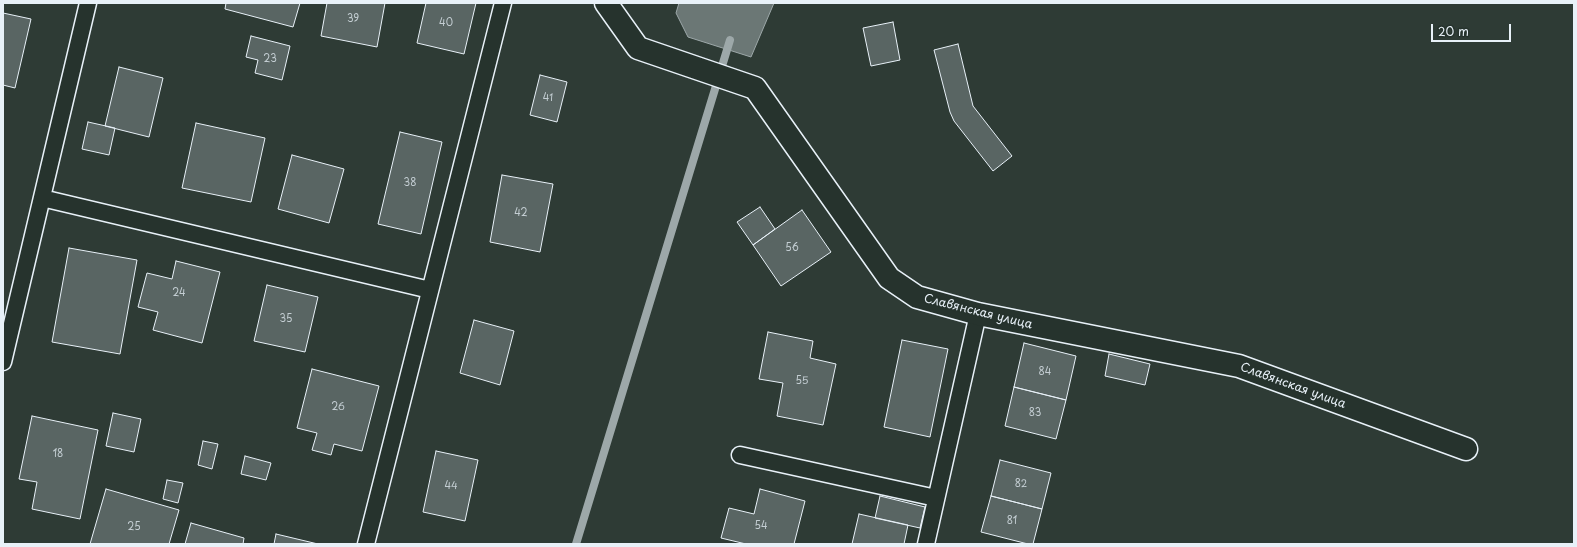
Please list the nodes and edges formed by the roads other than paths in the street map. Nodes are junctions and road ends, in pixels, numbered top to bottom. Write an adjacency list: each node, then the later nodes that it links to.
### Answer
1 (88, 3): 4 (lane)
2 (503, 3): 5 (lane)
3 (606, 3): 6 (street, Славянская улица)
4 (42, 198): 5 (lane); 7 (lane)
5 (430, 290): 11 (lane)
6 (978, 314): 8 (street, Славянская улица); 10 (lane)
7 (3, 362)
8 (1466, 449)
9 (740, 455): 10 (lane)
10 (936, 498): 12 (lane)
11 (366, 544)
12 (926, 544)

